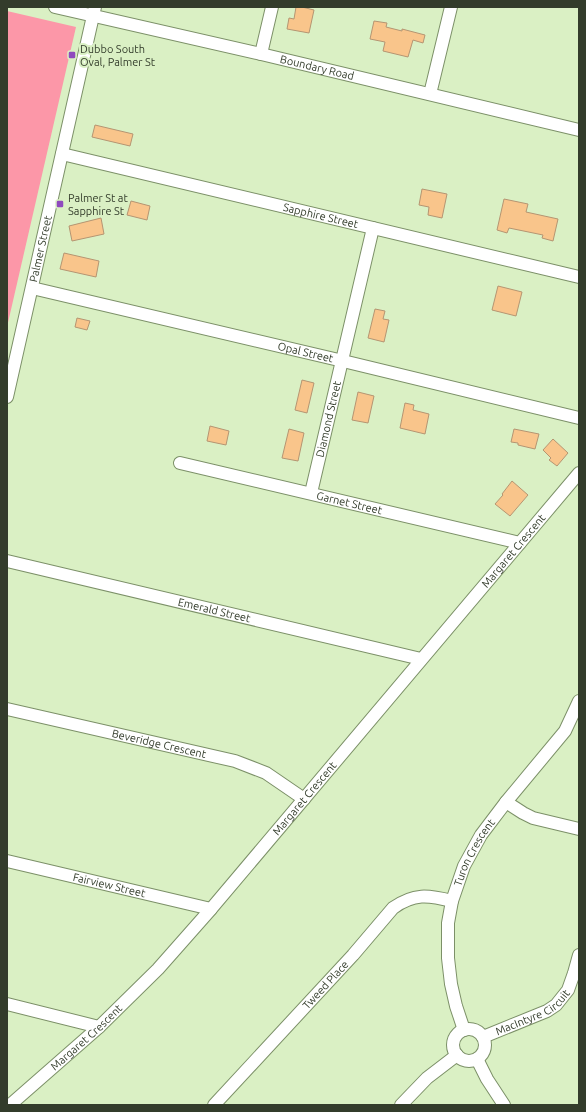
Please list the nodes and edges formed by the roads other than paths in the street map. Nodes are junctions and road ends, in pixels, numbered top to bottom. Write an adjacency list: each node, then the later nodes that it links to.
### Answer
1 (55, 7): 4 (street, Boundary Road)
2 (272, 7): 5 (street)
3 (451, 7): 6 (street)
4 (94, 11): 5 (street, Boundary Road); 8 (street, Palmer Street)
5 (261, 54): 6 (street, Boundary Road)
6 (430, 94): 7 (street, Boundary Road)
7 (579, 130)
8 (62, 154): 9 (street, Sapphire Street); 11 (street, Palmer Street)
9 (373, 228): 10 (street, Sapphire Street); 12 (street, Diamond Street)
10 (579, 277)
11 (32, 288): 12 (street, Opal Street); 13 (street, Palmer Street)
12 (343, 361): 14 (street, Opal Street); 17 (street, Diamond Street)
13 (7, 397)
14 (579, 418)
15 (180, 463): 17 (street, Garnet Street)
16 (579, 473): 18 (street, Margaret Crescent)
17 (312, 493): 18 (street, Garnet Street)
18 (520, 543): 20 (street, Margaret Crescent)
19 (7, 561): 20 (street, Emerald Street)
20 (421, 659): 23 (street, Margaret Crescent)
21 (579, 701): 24 (street, Turon Crescent)
22 (7, 709): 23 (street, Beveridge Crescent)
23 (304, 799): 28 (street, Margaret Crescent)
24 (506, 802): 25 (street); 27 (street, Turon Crescent)
25 (579, 829)
26 (7, 861): 28 (street, Fairview Street)
27 (452, 900): 32 (street, Turon Crescent); 37 (street, Tweed Place)
28 (211, 909): 31 (street, Margaret Crescent)
29 (579, 955): 33 (street, MacIntyre Circuit)
30 (7, 1004): 31 (street)
31 (99, 1027): 36 (street, Margaret Crescent)
32 (464, 1030): 33 (street); 34 (street)
33 (483, 1037): 35 (street)
34 (457, 1055): 35 (street); 38 (street)
35 (477, 1058): 39 (street)
36 (10, 1105)
37 (214, 1105)
38 (401, 1105)
39 (504, 1105)

